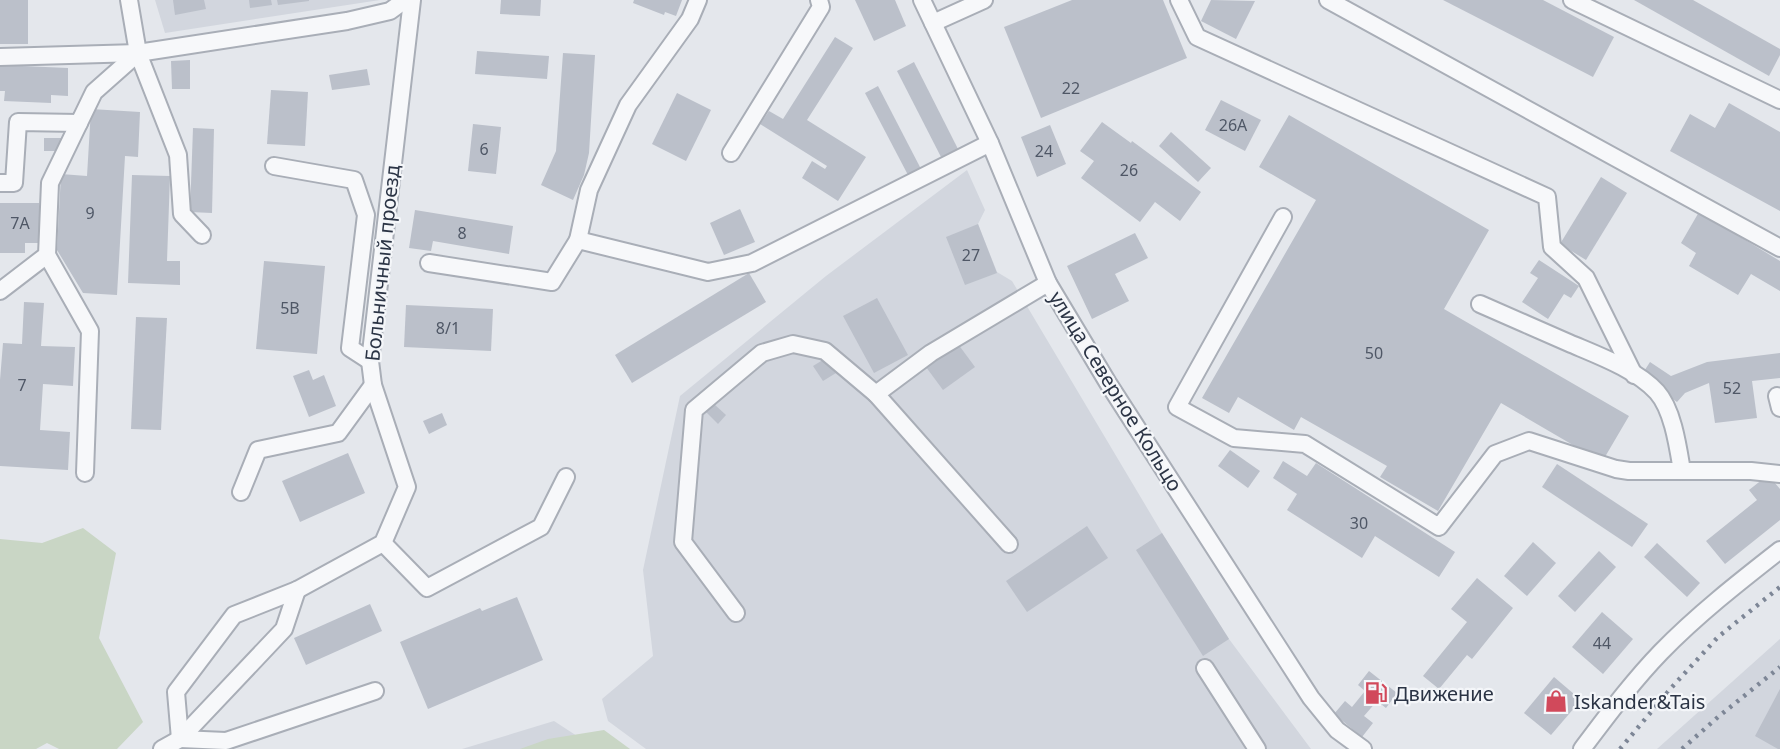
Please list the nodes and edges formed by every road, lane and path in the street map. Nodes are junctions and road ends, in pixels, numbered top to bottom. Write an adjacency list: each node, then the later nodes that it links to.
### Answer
1 (129, 0): 13 (street)
2 (405, 0): 13 (street)
3 (412, 0): 30 (street, Больничный проезд)
4 (698, 0): 23 (street)
5 (819, 0): 18 (street)
6 (922, 0): 12 (street, улица Северное Кольцо)
7 (984, 0): 12 (street)
8 (1179, 0): 31 (street)
9 (1328, 0): 11 (street)
10 (1572, 0): 15 (street)
11 (1349, 5): 24 (street)
12 (933, 23): 17 (street, улица Северное Кольцо)
13 (138, 53): 14 (street); 16 (street); 22 (street)
14 (0, 57)
15 (1780, 100)
16 (79, 123): 20 (street); 25 (street)
17 (990, 143): 23 (street); 27 (street, улица Северное Кольцо)
18 (731, 153)
19 (274, 166): 30 (street)
20 (0, 183)
21 (1283, 217): 34 (street)
22 (202, 235)
23 (578, 240): 26 (street)
24 (1780, 248)
25 (47, 255): 28 (street); 35 (street)
26 (429, 263)
27 (1048, 283): 33 (street); 49 (street, улица Северное Кольцо)
28 (0, 291)
29 (1480, 304): 31 (street)
30 (370, 361): 32 (street, Больничный проезд)
31 (1634, 375): 34 (street)
32 (373, 385): 38 (street); 39 (street, Больничный проезд)
33 (876, 394): 40 (street); 43 (street)
34 (1682, 471): 36 (street)
35 (85, 473)
36 (1780, 474)
37 (566, 477): 39 (street)
38 (242, 492)
39 (383, 543): 42 (street)
40 (1009, 544)
41 (1780, 550): 50 (street)
42 (297, 590): 46 (street); 46 (street)
43 (736, 613)
44 (1205, 668): 48 (street)
45 (375, 691): 46 (street)
46 (180, 739): 47 (street)
47 (162, 749)
48 (1257, 749)
49 (1363, 749)
50 (1582, 749)

